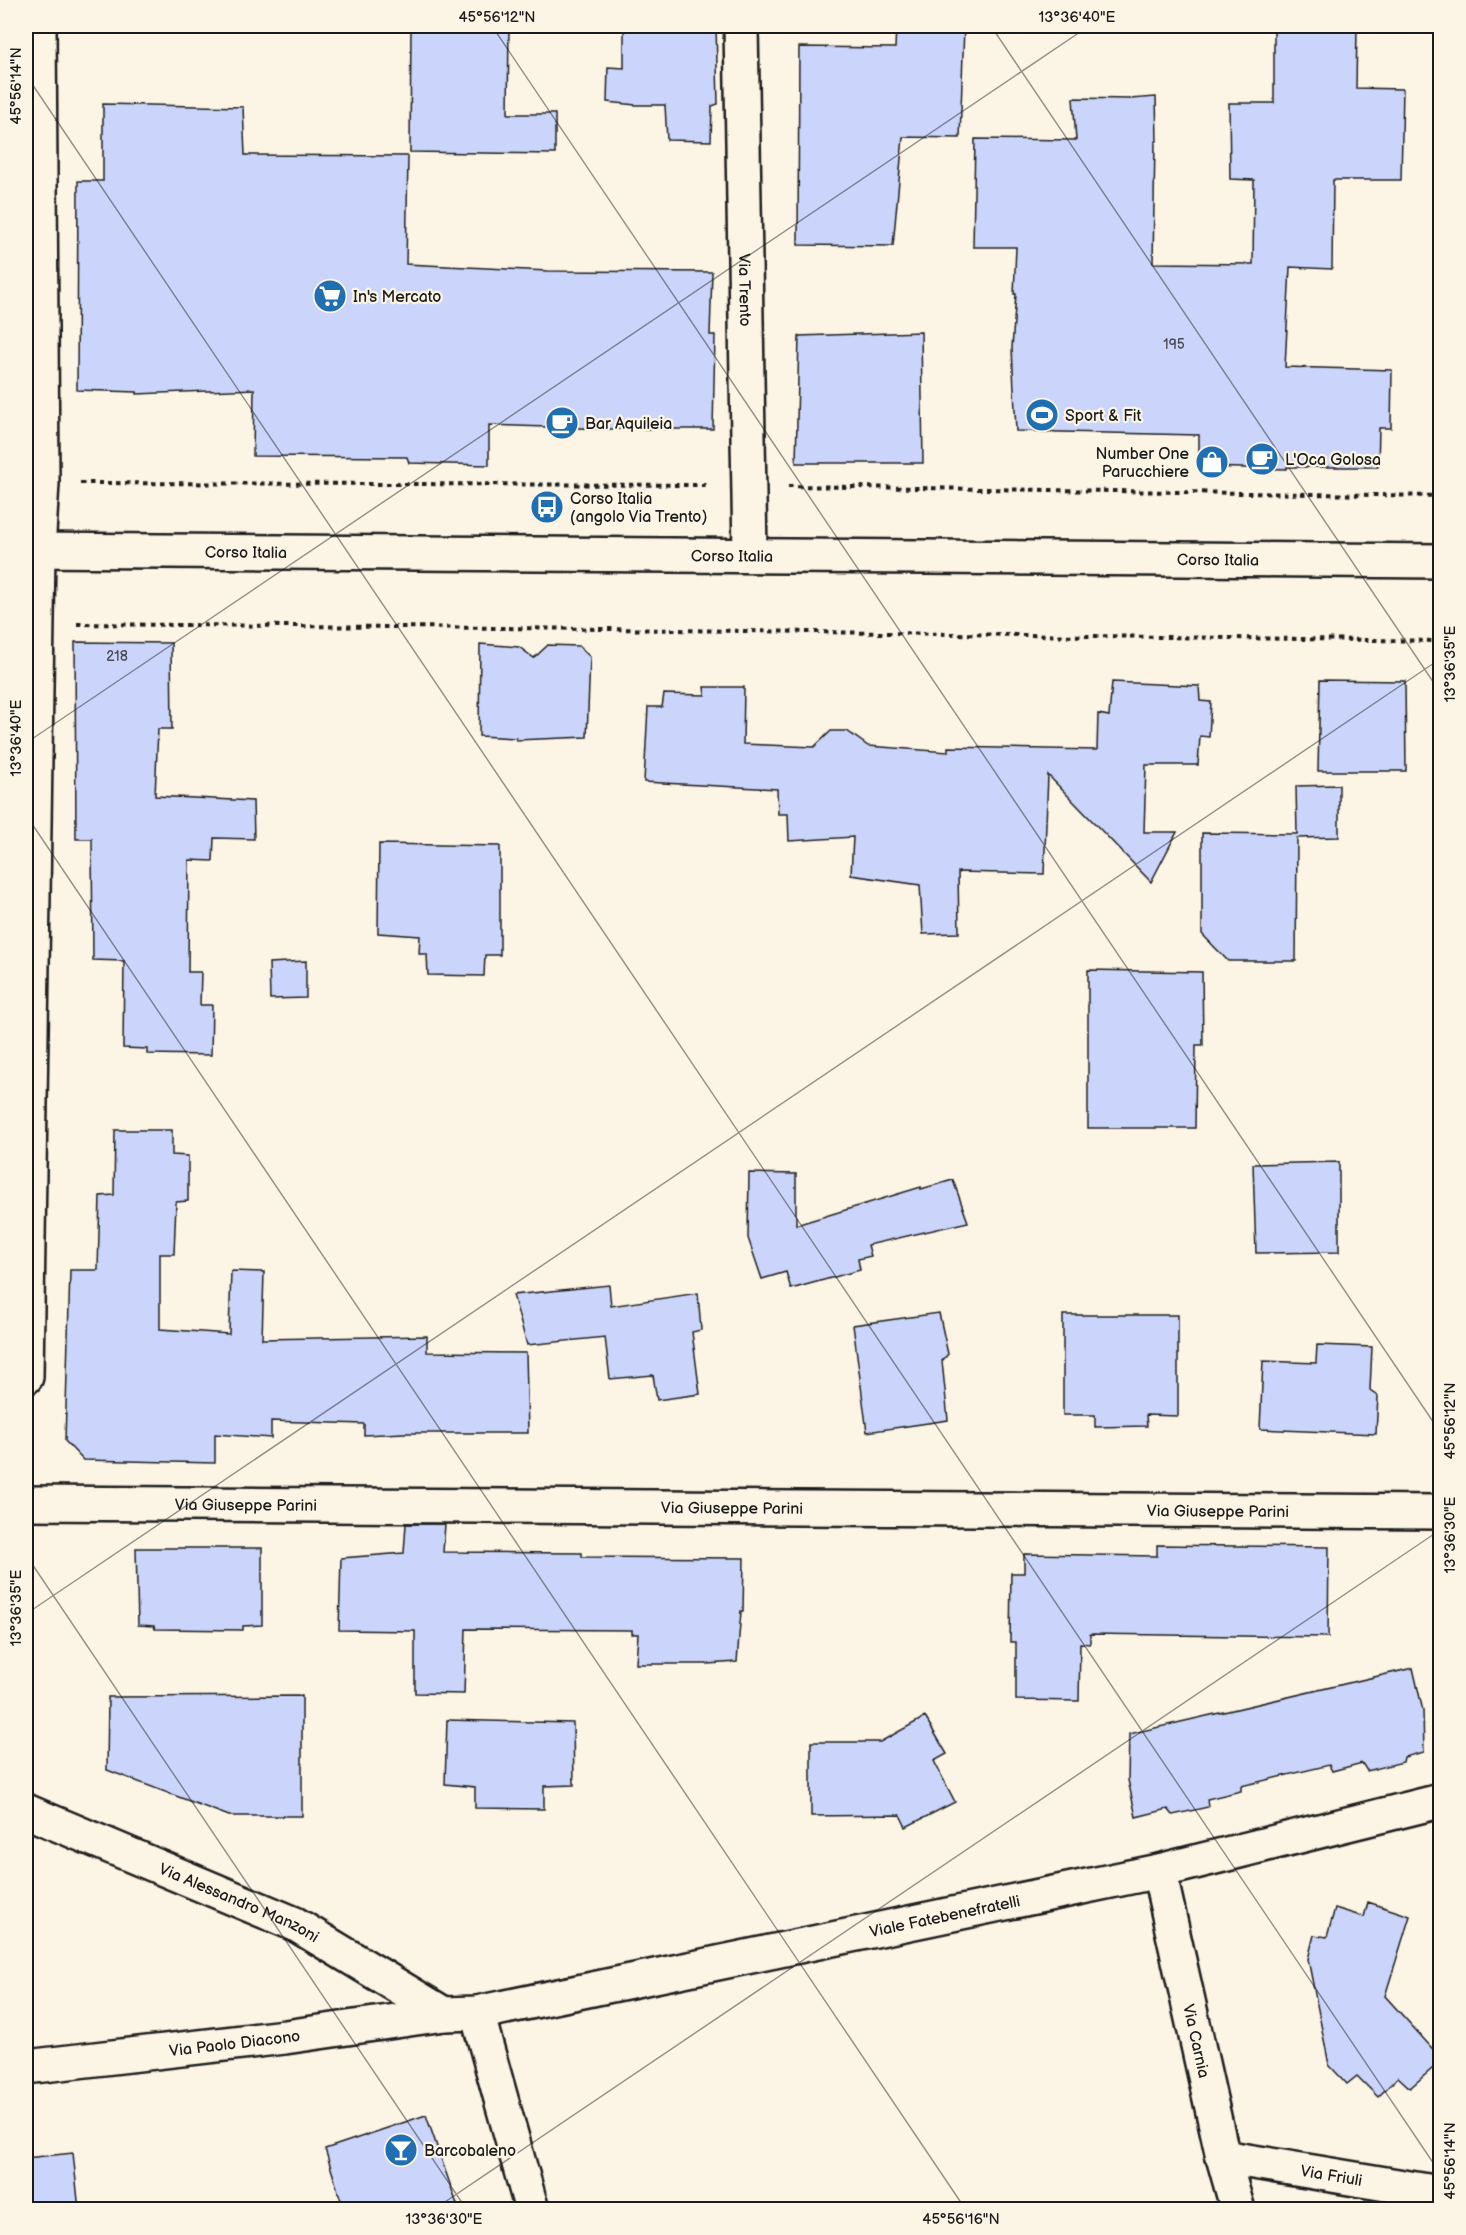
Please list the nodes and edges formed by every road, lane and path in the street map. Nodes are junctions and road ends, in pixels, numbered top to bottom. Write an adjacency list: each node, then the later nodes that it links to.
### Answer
1 (39, 26): 7 (street)
2 (741, 26): 8 (street, Via Trento)
3 (86, 483): 4 (path)
4 (709, 485)
5 (803, 486): 6 (path)
6 (1440, 496)
7 (32, 550): 8 (street, Corso Italia); 12 (street)
8 (750, 554): 9 (street, Corso Italia)
9 (1440, 561)
10 (82, 624): 11 (path)
11 (1440, 641)
12 (26, 1377)
13 (26, 1503): 14 (street, Via Giuseppe Parini)
14 (1440, 1512)
15 (26, 1696): 17 (path)
16 (1440, 1801): 18 (street, Viale Fatebenefratelli)
17 (26, 1811): 20 (street, Via Alessandro Manzoni)
18 (1159, 1871): 19 (street, Viale Fatebenefratelli); 22 (street, Via Carnia)
19 (477, 2013): 20 (street, Viale Fatebenefratelli); 24 (street)
20 (444, 2014): 21 (street, Via Paolo Diacono)
21 (26, 2067)
22 (1223, 2157): 23 (street, Via Friuli); 25 (street, Via Carnia)
23 (1440, 2193)
24 (532, 2210)
25 (1238, 2210)

